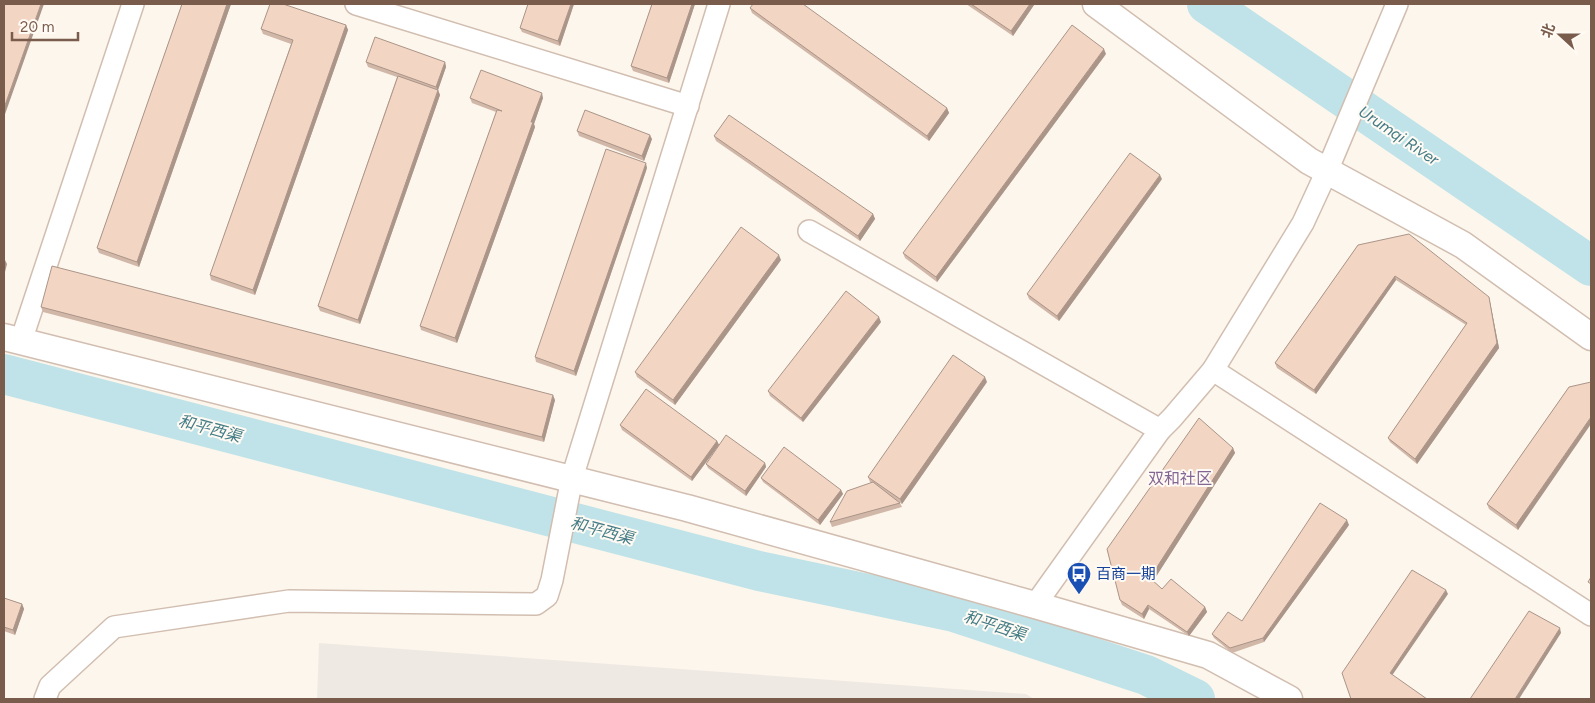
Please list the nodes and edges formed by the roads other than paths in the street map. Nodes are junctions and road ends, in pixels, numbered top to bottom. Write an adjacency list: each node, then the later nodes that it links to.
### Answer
1 (133, 4): 10 (street)
2 (356, 4): 6 (street)
3 (719, 4): 6 (street)
4 (1096, 4): 7 (street)
5 (1397, 4): 7 (street)
6 (688, 106): 13 (street)
7 (1332, 159): 9 (street); 11 (street)
8 (809, 231): 12 (street)
9 (1591, 337)
10 (12, 339): 13 (street)
11 (1214, 370): 12 (street); 15 (street)
12 (1160, 430): 14 (street)
13 (572, 479): 14 (street); 16 (street)
14 (1035, 605): 17 (street)
15 (1591, 616)
16 (45, 699)
17 (1289, 699)

